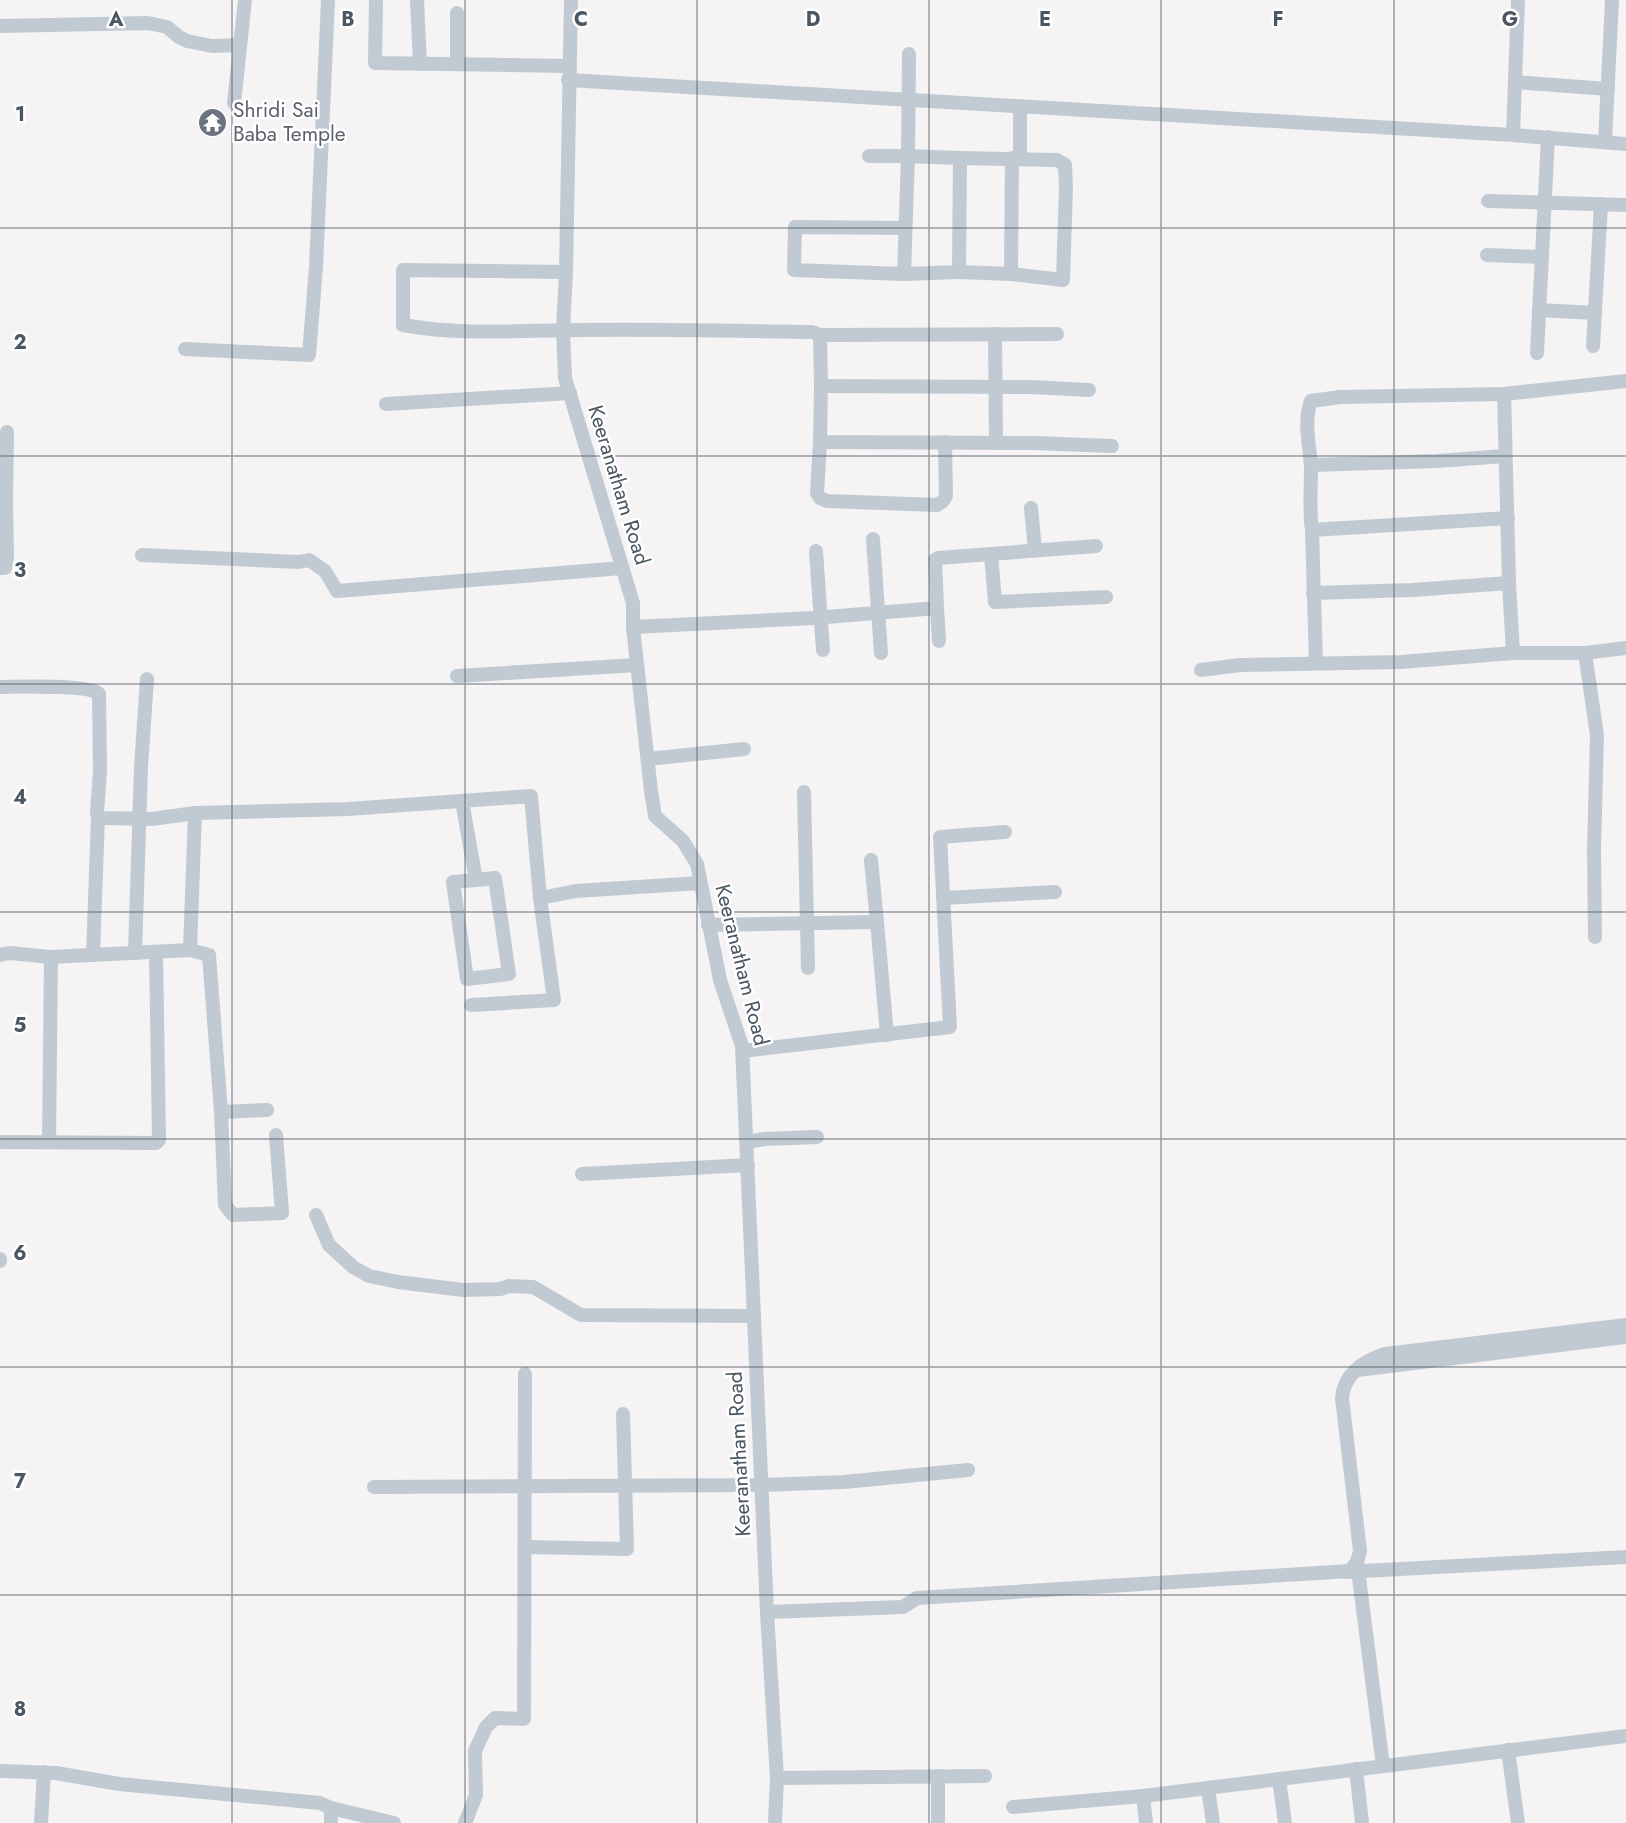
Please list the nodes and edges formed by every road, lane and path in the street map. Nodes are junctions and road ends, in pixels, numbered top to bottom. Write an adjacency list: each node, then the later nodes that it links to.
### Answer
1 (245, 0): 10 (street)
2 (328, 0): 47 (street)
3 (376, 0): 12 (street)
4 (417, 0): 12 (street)
5 (571, 0): 14 (street, Keeranatham Road)
6 (1518, 0): 16 (street)
7 (1612, 0): 17 (street)
8 (457, 13): 13 (street)
9 (0, 26): 10 (street)
10 (240, 45): 19 (street)
11 (909, 54): 18 (street)
12 (420, 64): 13 (street)
13 (457, 64): 14 (street)
14 (568, 66): 15 (street, Keeranatham Road)
15 (568, 80): 18 (street); 36 (street, Keeranatham Road)
16 (1515, 82): 17 (street); 21 (street)
17 (1608, 88): 23 (street)
18 (908, 101): 20 (street); 26 (street)
19 (234, 103)
20 (1020, 107): 21 (street); 28 (street)
21 (1513, 135): 22 (street)
22 (1548, 137): 23 (street); 30 (street)
23 (1605, 142): 24 (street)
24 (1626, 144)
25 (869, 156): 26 (street)
26 (908, 156): 27 (street); 33 (street)
27 (960, 158): 28 (street); 37 (street)
28 (1016, 158): 38 (street); 38 (street)
29 (1488, 201): 30 (street)
30 (1545, 202): 31 (street); 35 (street)
31 (1601, 204): 32 (street); 41 (street)
32 (1626, 205)
33 (905, 228): 39 (street); 39 (street)
34 (1487, 255): 35 (street)
35 (1542, 257): 40 (street)
36 (566, 272): 42 (street, Keeranatham Road); 42 (street)
37 (959, 272): 38 (street); 39 (street)
38 (1011, 273)
39 (904, 274)
40 (1539, 310): 41 (street); 48 (street)
41 (1595, 313): 46 (street)
42 (563, 330): 45 (street); 53 (street, Keeranatham Road)
43 (995, 334): 44 (street); 45 (street); 51 (street)
44 (1057, 334)
45 (820, 335): 50 (street)
46 (1593, 346)
47 (185, 349)
48 (1537, 353)
49 (1626, 381): 54 (street)
50 (821, 386): 51 (street); 57 (street)
51 (995, 387): 52 (street); 59 (street)
52 (1089, 390)
53 (570, 393): 55 (street); 74 (street, Keeranatham Road)
54 (1504, 394): 61 (street); 62 (street)
55 (386, 404)
56 (7, 432): 63 (street)
57 (820, 442): 58 (street); 58 (street)
58 (945, 442): 59 (street)
59 (996, 442): 60 (street)
60 (1112, 446)
61 (1504, 456): 62 (street); 65 (street)
62 (1311, 465): 66 (street)
63 (3, 504): 73 (street)
64 (1031, 508): 69 (street)
65 (1508, 518): 66 (street); 75 (street)
66 (1312, 530): 76 (street)
67 (873, 539): 79 (street)
68 (1096, 546): 69 (street)
69 (1035, 550): 71 (street)
70 (816, 551): 80 (street)
71 (991, 554): 77 (street); 78 (street)
72 (142, 555): 74 (street)
73 (0, 568)
74 (622, 568): 81 (street, Keeranatham Road)
75 (1509, 583): 76 (street); 86 (street)
76 (1313, 593): 88 (street)
77 (1106, 597)
78 (937, 608): 79 (street); 82 (street)
79 (879, 613): 80 (street); 85 (street)
80 (821, 618): 81 (street); 84 (street)
81 (633, 627): 89 (street, Keeranatham Road)
82 (939, 641)
83 (1626, 648): 87 (street)
84 (823, 650)
85 (881, 653)
86 (1513, 653): 87 (street); 88 (street)
87 (1585, 653): 111 (street)
88 (1316, 663): 90 (street)
89 (637, 665): 91 (street); 95 (street, Keeranatham Road)
90 (1201, 670)
91 (457, 676)
92 (147, 680): 100 (street)
93 (0, 687): 99 (street)
94 (744, 749): 95 (street)
95 (648, 759): 104 (street, Keeranatham Road)
96 (804, 792): 109 (street)
97 (462, 801): 98 (street); 103 (street); 106 (street)
98 (195, 813): 100 (street); 112 (street)
99 (98, 817): 100 (street); 116 (street)
100 (140, 819): 114 (street)
101 (1005, 832): 107 (street)
102 (872, 860): 108 (street)
103 (476, 880): 103 (street)
104 (700, 883): 106 (street); 110 (street, Keeranatham Road)
105 (1055, 892): 107 (street)
106 (540, 898): 119 (street)
107 (943, 898): 120 (street)
108 (877, 922): 109 (street); 120 (street)
109 (806, 924): 110 (street); 118 (street)
110 (708, 925): 121 (street, Keeranatham Road)
111 (1595, 937)
112 (190, 950): 113 (street); 123 (street)
113 (156, 952): 114 (street); 127 (street)
114 (135, 953): 116 (street)
115 (0, 955): 117 (street)
116 (93, 955): 117 (street)
117 (51, 957): 127 (street)
118 (808, 968)
119 (471, 1005)
120 (887, 1035): 121 (street)
121 (743, 1052): 128 (street, Keeranatham Road)
122 (267, 1110): 123 (street)
123 (221, 1112): 124 (street)
124 (276, 1135)
125 (817, 1137): 128 (street)
126 (0, 1142): 127 (street)
127 (49, 1142)
128 (747, 1142): 129 (street, Keeranatham Road)
129 (748, 1165): 130 (street); 132 (street, Keeranatham Road)
130 (582, 1174)
131 (316, 1215): 132 (street)
132 (754, 1316): 141 (street, Keeranatham Road)
133 (1626, 1325): 135 (street)
134 (1626, 1337): 135 (street)
135 (1356, 1371): 145 (street)
136 (525, 1374): 139 (street)
137 (622, 1414): 140 (street)
138 (968, 1470): 141 (street)
139 (526, 1485): 140 (street); 142 (street); 143 (street)
140 (624, 1485): 141 (street); 143 (street)
141 (762, 1485): 146 (street, Keeranatham Road)
142 (374, 1487)
143 (525, 1547): 164 (street)
144 (1626, 1557): 145 (street)
145 (1357, 1567): 146 (street); 149 (street)
146 (767, 1612): 155 (street, Keeranatham Road)
147 (1626, 1736): 148 (street)
148 (1508, 1750): 149 (street); 171 (street)
149 (1383, 1766): 150 (street)
150 (1356, 1769): 156 (street); 170 (street)
151 (0, 1771): 152 (street)
152 (44, 1772): 160 (street); 161 (street)
153 (938, 1776): 154 (street); 155 (street); 166 (street)
154 (986, 1776)
155 (777, 1778): 165 (street, Keeranatham Road)
156 (1279, 1779): 157 (street); 169 (street)
157 (1209, 1788): 158 (street); 168 (street)
158 (1143, 1796): 159 (street); 167 (street)
159 (1013, 1807)
160 (331, 1808): 162 (street); 163 (street)
161 (41, 1823)
162 (331, 1823)
163 (394, 1823)
164 (465, 1823)
165 (775, 1823)
166 (938, 1823)
167 (1146, 1823)
168 (1213, 1823)
169 (1285, 1823)
170 (1362, 1823)
171 (1518, 1823)

